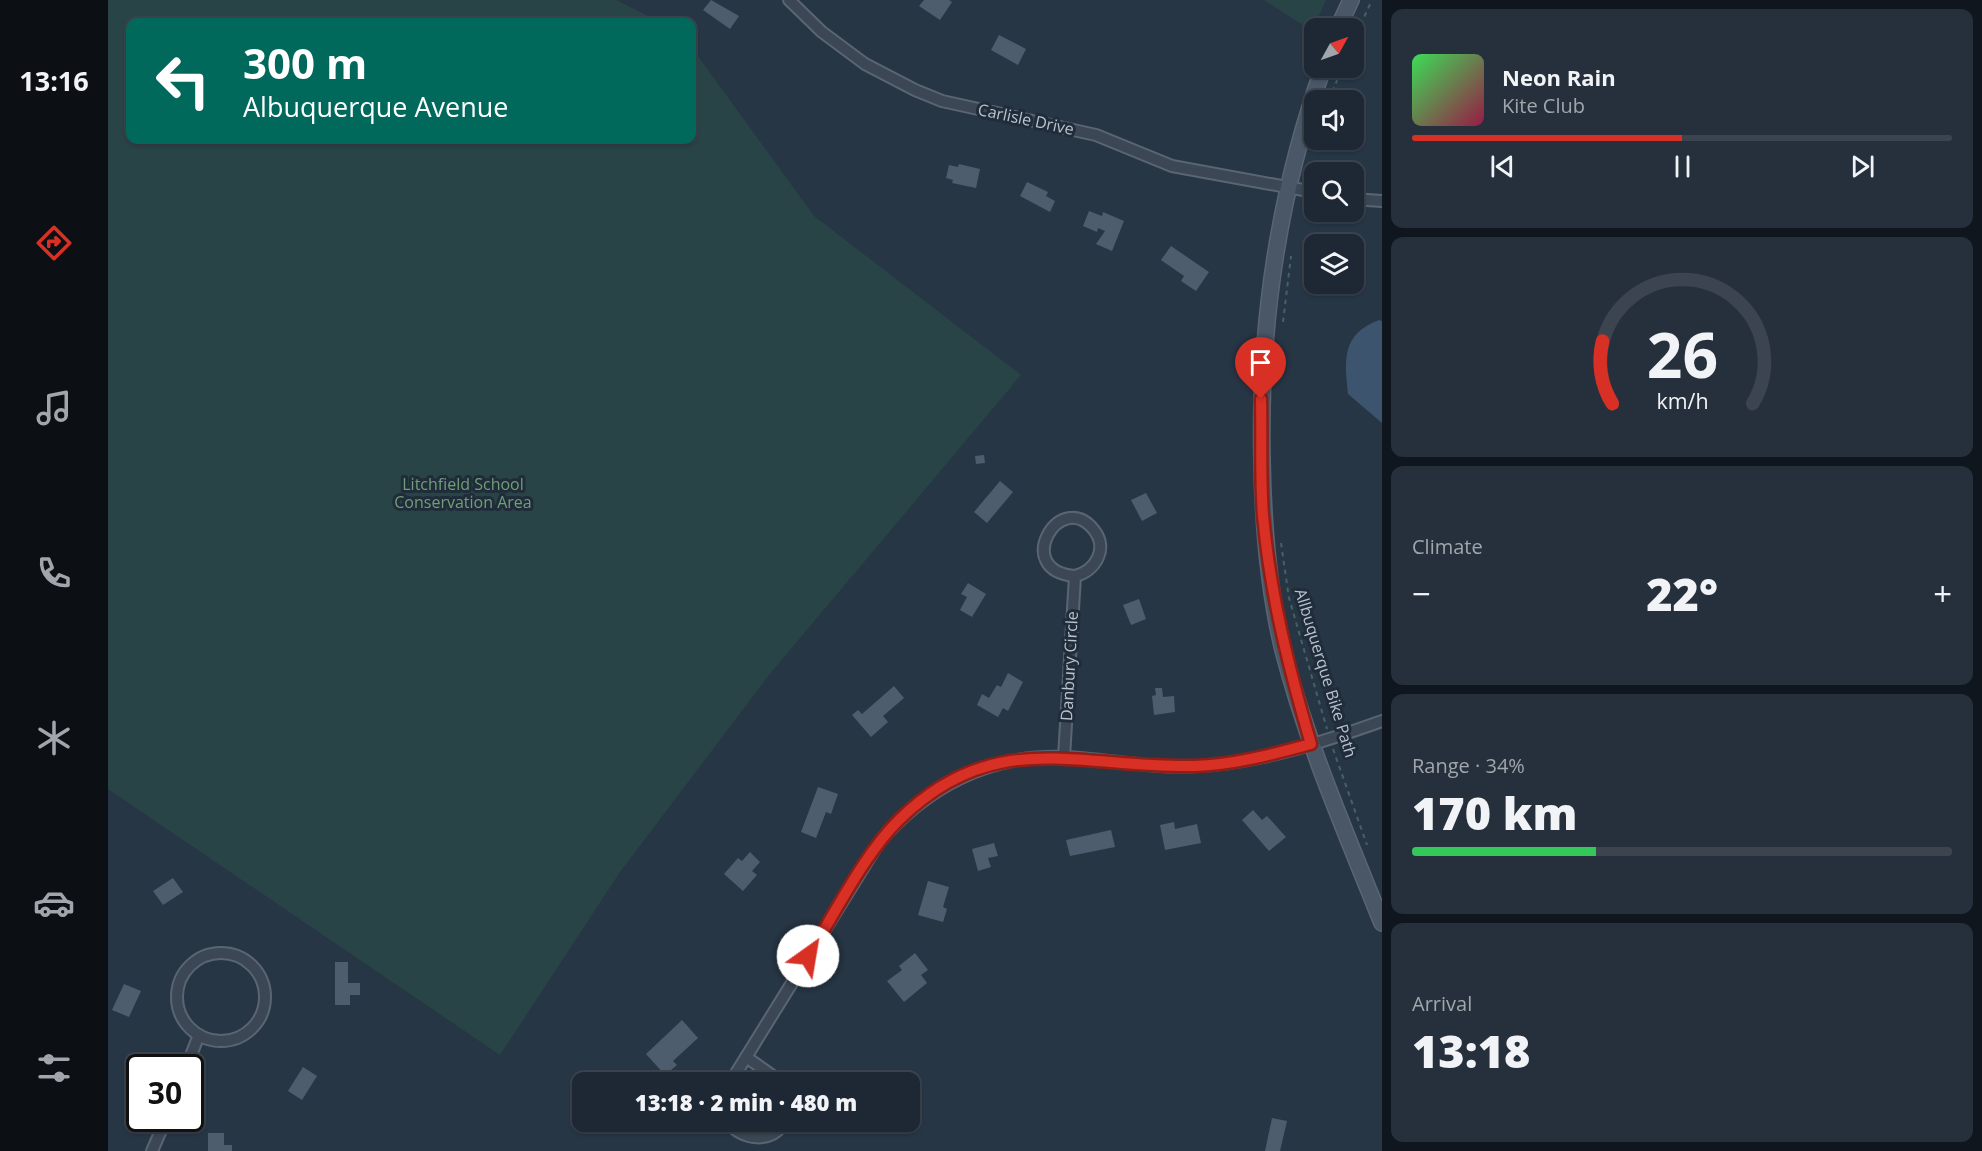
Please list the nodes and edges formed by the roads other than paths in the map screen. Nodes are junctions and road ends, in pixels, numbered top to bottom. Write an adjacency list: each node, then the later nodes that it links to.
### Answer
1 (789, 0): 5 (street, Carlisle Drive)
2 (1351, 0): 3 (street)
3 (1343, 18)
4 (1320, 78): 5 (street)
5 (1287, 186): 6 (street, Carlisle Drive); 11 (street)
6 (1304, 190)
7 (1364, 200): 8 (street)
8 (1382, 201)
9 (1074, 576): 9 (street); 12 (street, Danbury Circle)
10 (1382, 721): 11 (street)
11 (1311, 744): 12 (street); 13 (street)
12 (1064, 757): 16 (street)
13 (1382, 923)
14 (199, 1035): 14 (street); 15 (street)
15 (192, 1054)
16 (746, 1057): 17 (street); 18 (street)
17 (737, 1072)
18 (767, 1072)
19 (160, 1132): 22 (street)
20 (739, 1132): 21 (street)
21 (775, 1132)
22 (152, 1151)

